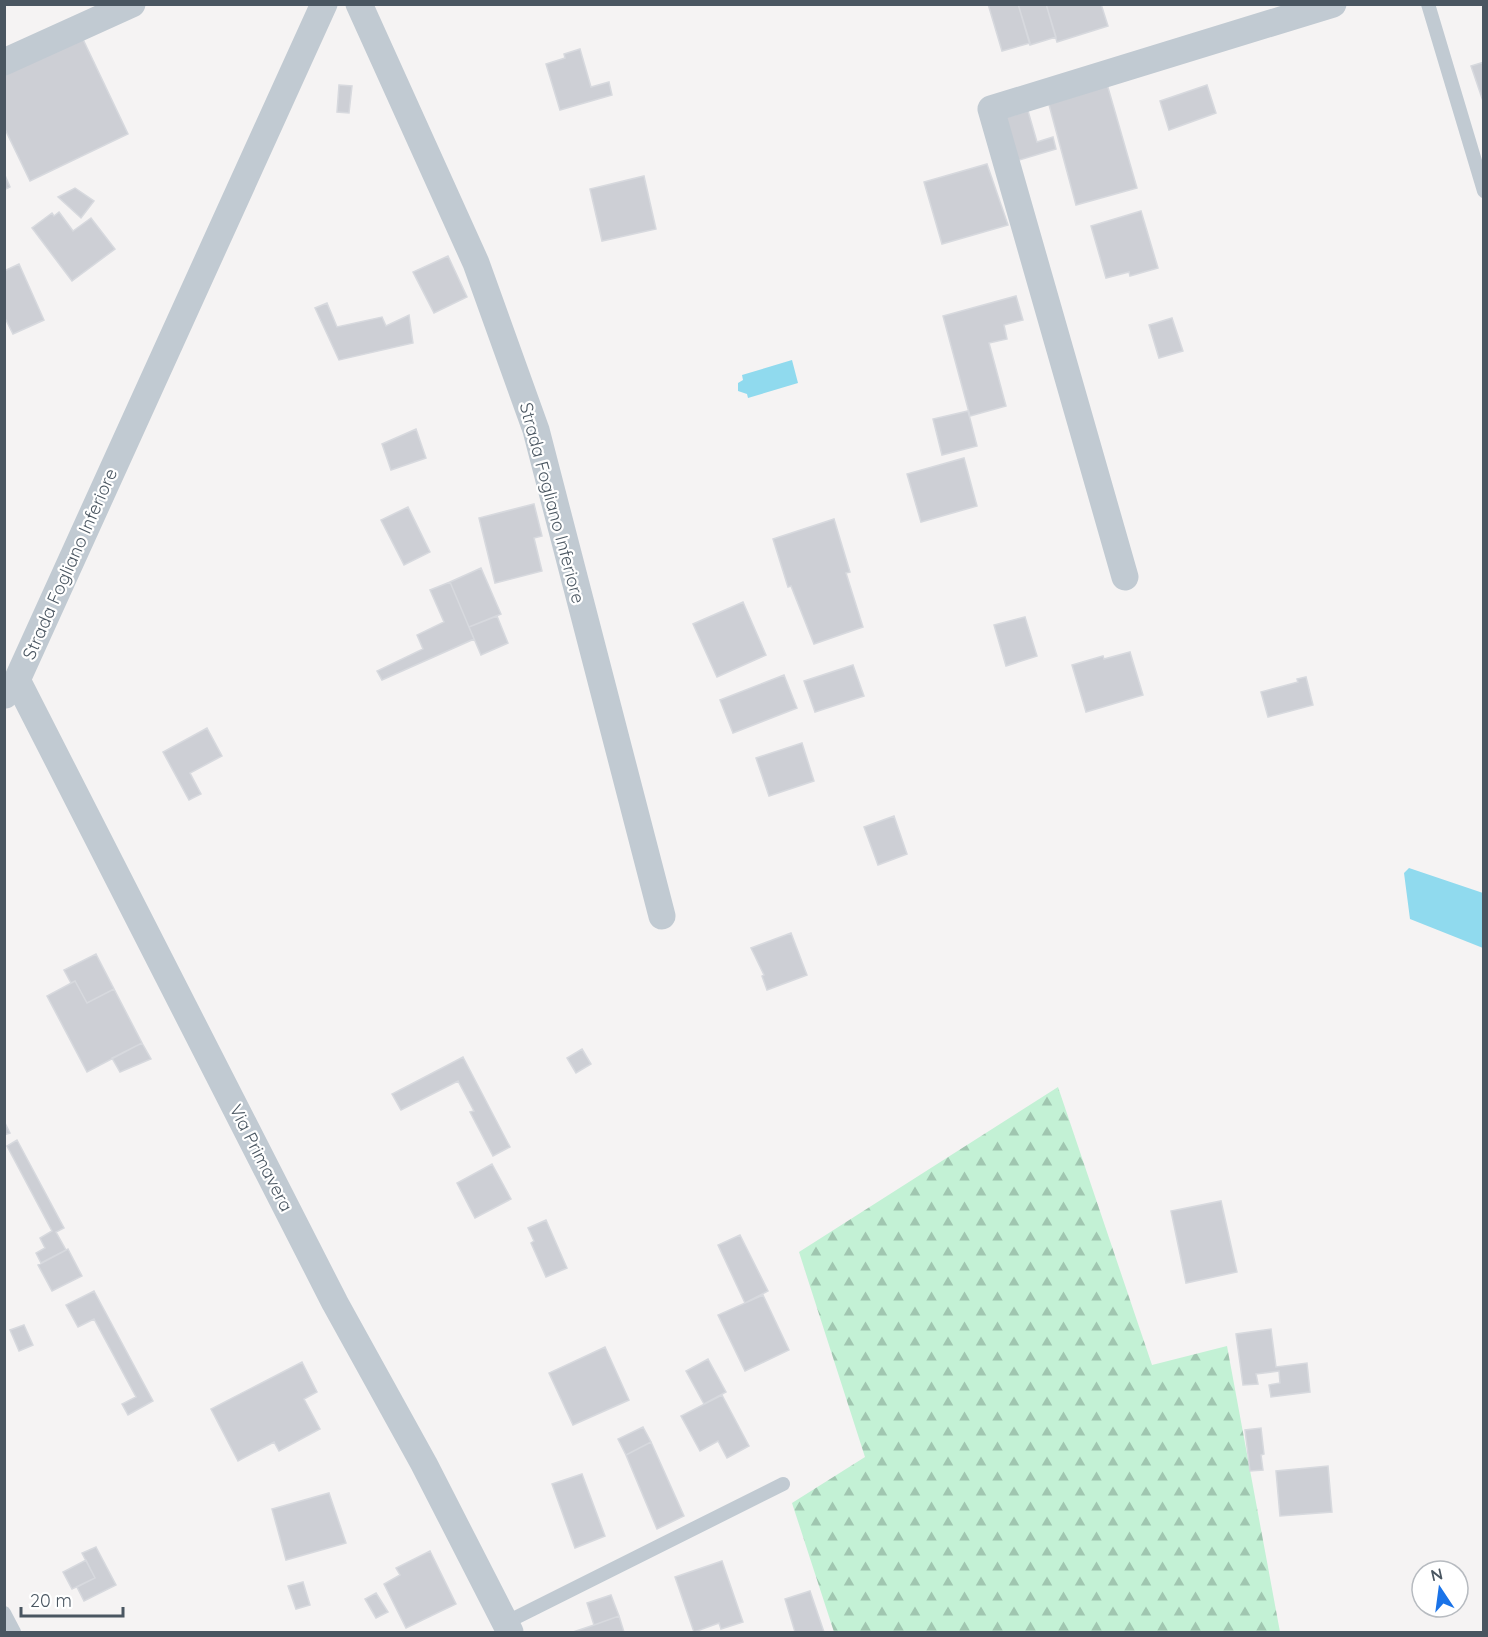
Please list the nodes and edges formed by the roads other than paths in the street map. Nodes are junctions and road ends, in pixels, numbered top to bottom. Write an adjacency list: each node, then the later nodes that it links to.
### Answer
1 (132, 4): 6 (street)
2 (324, 4): 9 (street, Strada Fogliano Inferiore)
3 (359, 4): 10 (street, Strada Fogliano Inferiore)
4 (1333, 4): 8 (street)
5 (1428, 4): 7 (lane)
6 (4, 62)
7 (1484, 191)
8 (1125, 577)
9 (11, 688): 13 (street, Via Primavera)
10 (662, 916)
11 (783, 1484): 13 (lane)
12 (4, 1614): 14 (lane)
13 (508, 1627)
14 (14, 1632)

